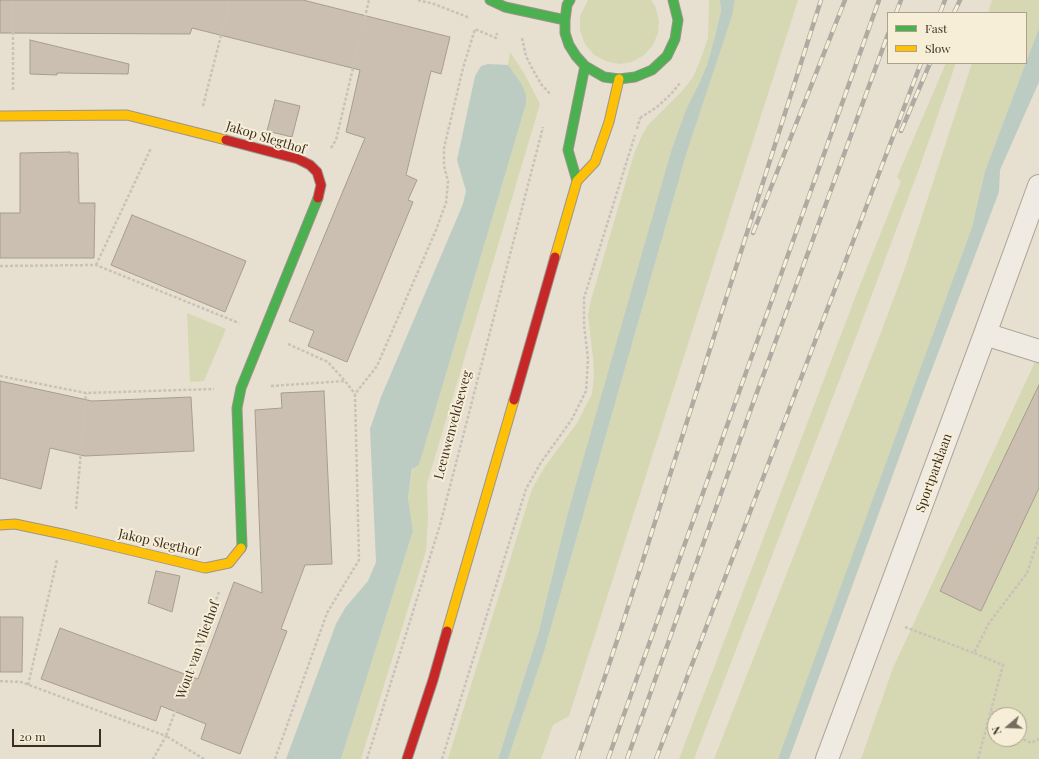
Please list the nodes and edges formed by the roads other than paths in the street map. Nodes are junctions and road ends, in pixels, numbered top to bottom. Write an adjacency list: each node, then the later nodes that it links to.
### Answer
1 (490, 0): 4 (street)
2 (570, 0): 4 (street)
3 (673, 0): 6 (street)
4 (565, 20): 5 (street)
5 (585, 66): 6 (street); 8 (street)
6 (619, 79): 8 (street)
7 (0, 116): 12 (street, Jakop Slegthof)
8 (577, 181): 13 (street)
9 (1039, 186): 10 (street, Sportparklaan)
10 (985, 334): 11 (street); 14 (street, Sportparklaan)
11 (1039, 351)
12 (0, 525)
13 (406, 759)
14 (827, 759)

